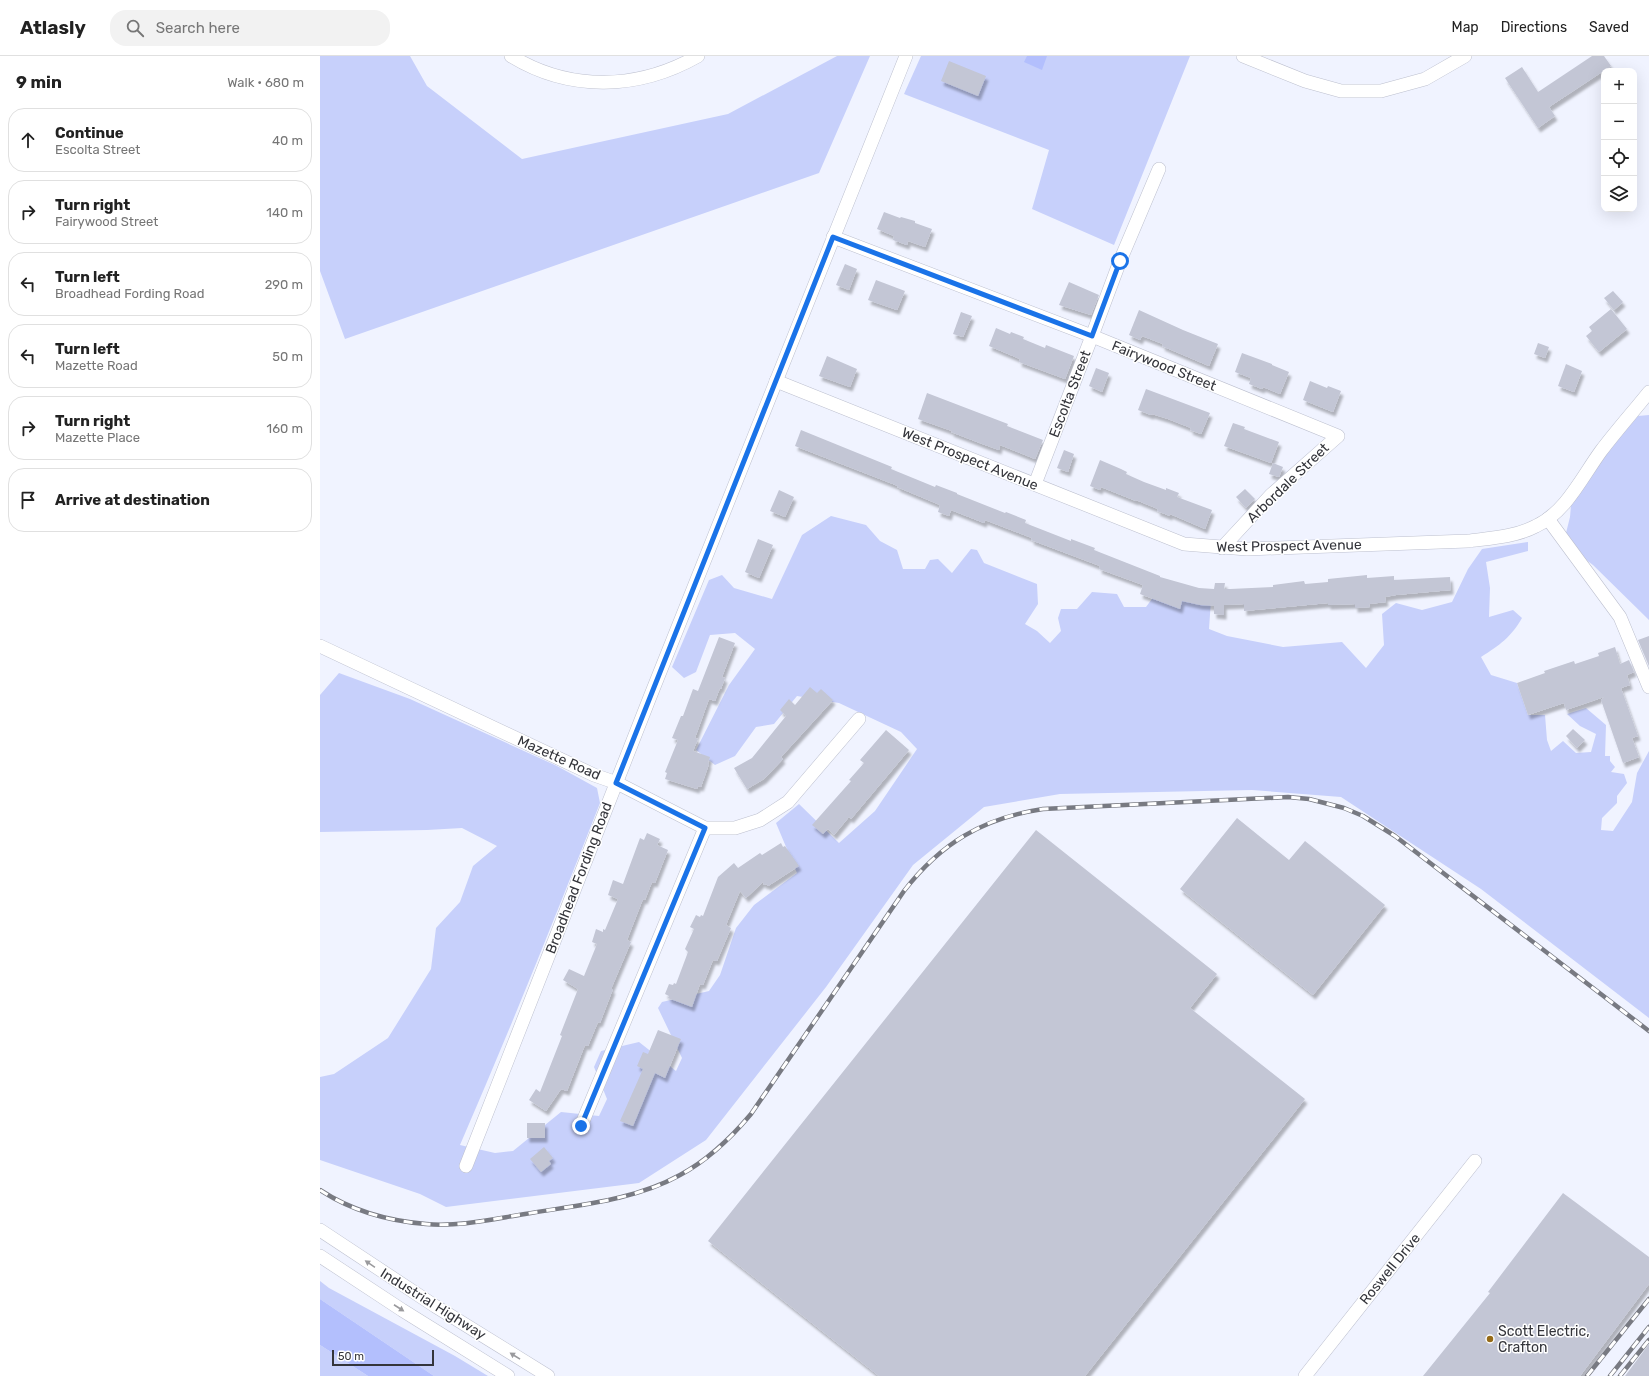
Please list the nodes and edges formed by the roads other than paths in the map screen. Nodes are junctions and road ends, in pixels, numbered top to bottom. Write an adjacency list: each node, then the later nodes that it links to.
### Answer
1 (511, 56): 2 (street)
2 (698, 56)
3 (906, 56): 7 (street, Broadhead Fording Road)
4 (1243, 56): 5 (street)
5 (1465, 56)
6 (1159, 170): 8 (street, Escolta Street)
7 (833, 237): 8 (street, Fairywood Street); 9 (street, Broadhead Fording Road)
8 (1092, 336): 11 (street, Fairywood Street); 12 (street, Escolta Street)
9 (776, 381): 12 (street, West Prospect Avenue); 18 (street, Broadhead Fording Road)
10 (1649, 392): 13 (street, West Prospect Avenue)
11 (1338, 436): 14 (street, Arbordale Street)
12 (1035, 484): 14 (street, West Prospect Avenue)
13 (1548, 519): 14 (street, West Prospect Avenue); 16 (street)
14 (1222, 548)
15 (320, 646): 18 (street, Mazette Road)
16 (1649, 687)
17 (859, 719): 19 (street, Mazette Road)
18 (616, 783): 19 (street, Mazette Road); 22 (street, Broadhead Fording Road)
19 (705, 828): 20 (street)
20 (581, 1126)
21 (1475, 1161): 27 (street, Roswell Drive)
22 (466, 1166)
23 (320, 1230): 26 (street, Industrial Highway, one-way to 23)
24 (320, 1256): 25 (street, Industrial Highway, one-way to 25)
25 (508, 1376)
26 (548, 1376)
27 (1305, 1376)

